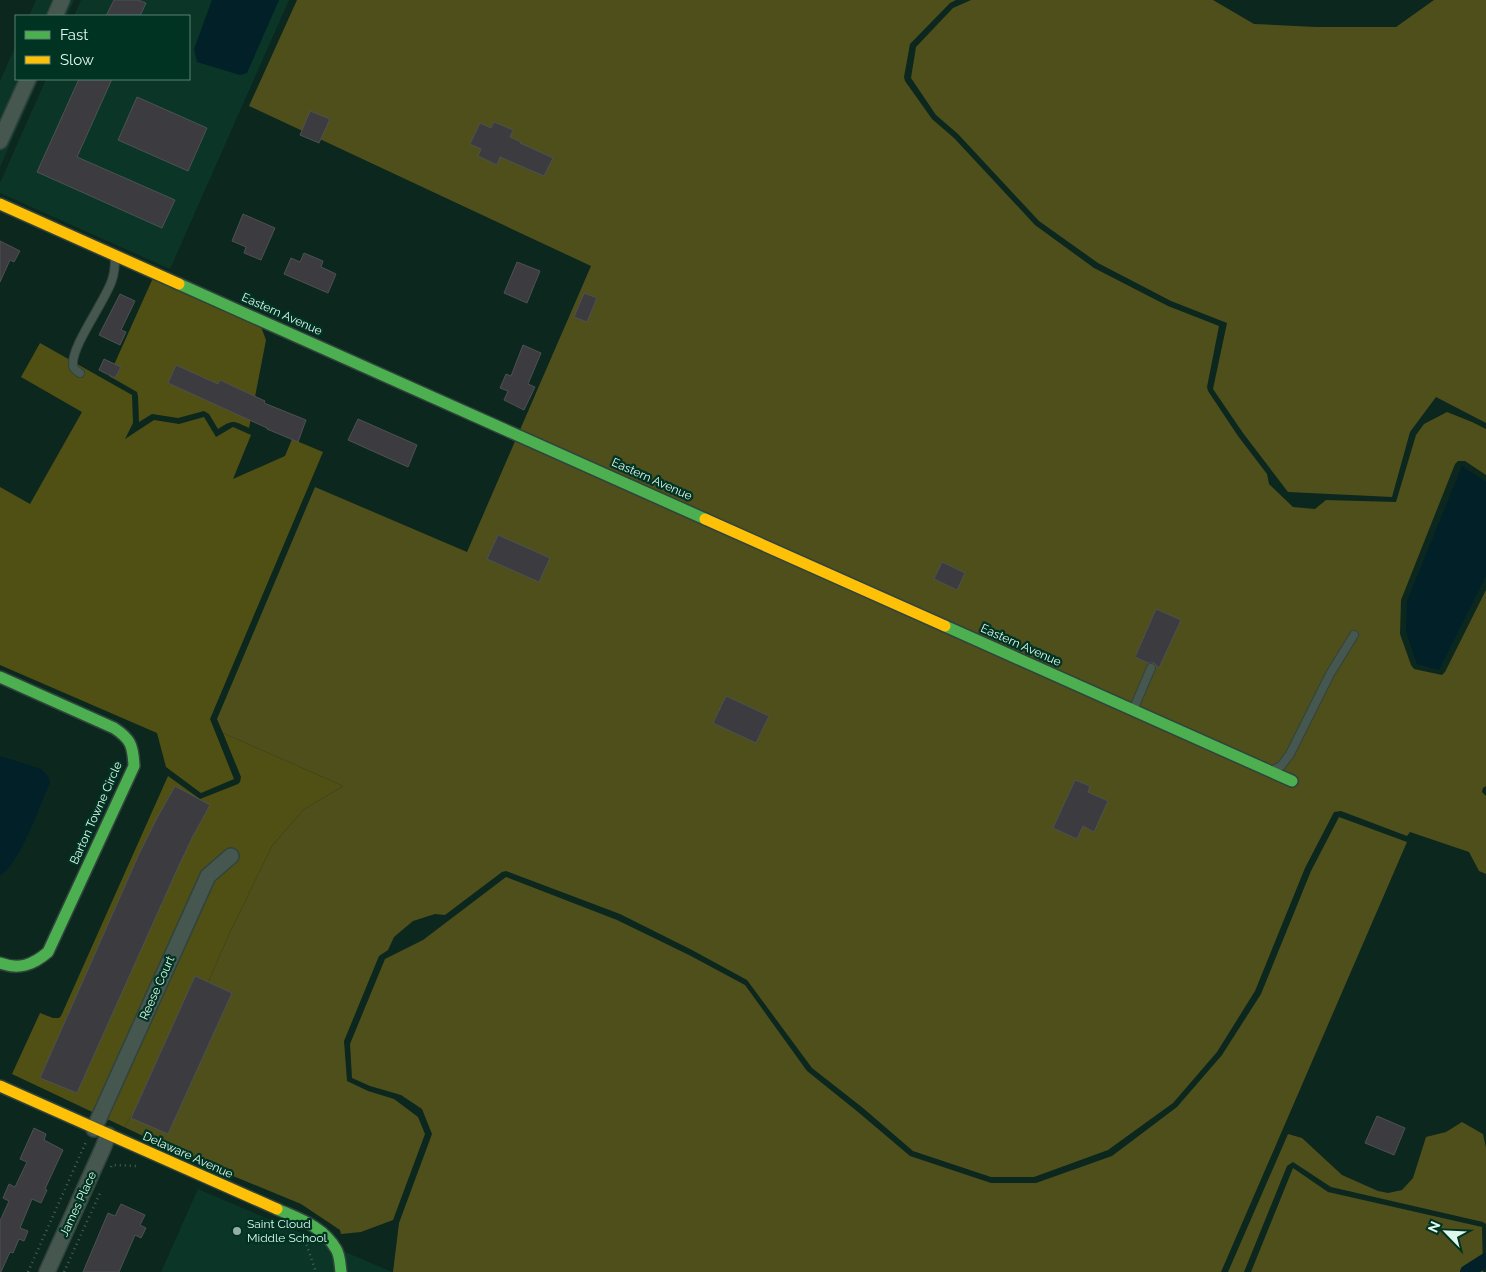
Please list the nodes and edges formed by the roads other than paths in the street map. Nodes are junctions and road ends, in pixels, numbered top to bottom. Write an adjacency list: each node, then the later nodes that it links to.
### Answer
1 (62, 0): 2 (street)
2 (55, 15)
3 (28, 80): 4 (street)
4 (0, 141)
5 (0, 204): 6 (street, Eastern Avenue)
6 (115, 255): 7 (lane); 11 (street, Eastern Avenue)
7 (80, 373)
8 (1354, 635): 12 (lane)
9 (1151, 668): 11 (lane)
10 (0, 677): 15 (street, Barton Towne Circle)
11 (1133, 710): 12 (street, Eastern Avenue)
12 (1271, 771): 13 (street, Eastern Avenue)
13 (1292, 781)
14 (231, 856): 17 (street, Reese Court)
15 (0, 963)
16 (0, 1086): 17 (street, Delaware Avenue)
17 (101, 1132): 18 (street, James Place); 19 (street, Delaware Avenue)
18 (47, 1272)
19 (341, 1272)

